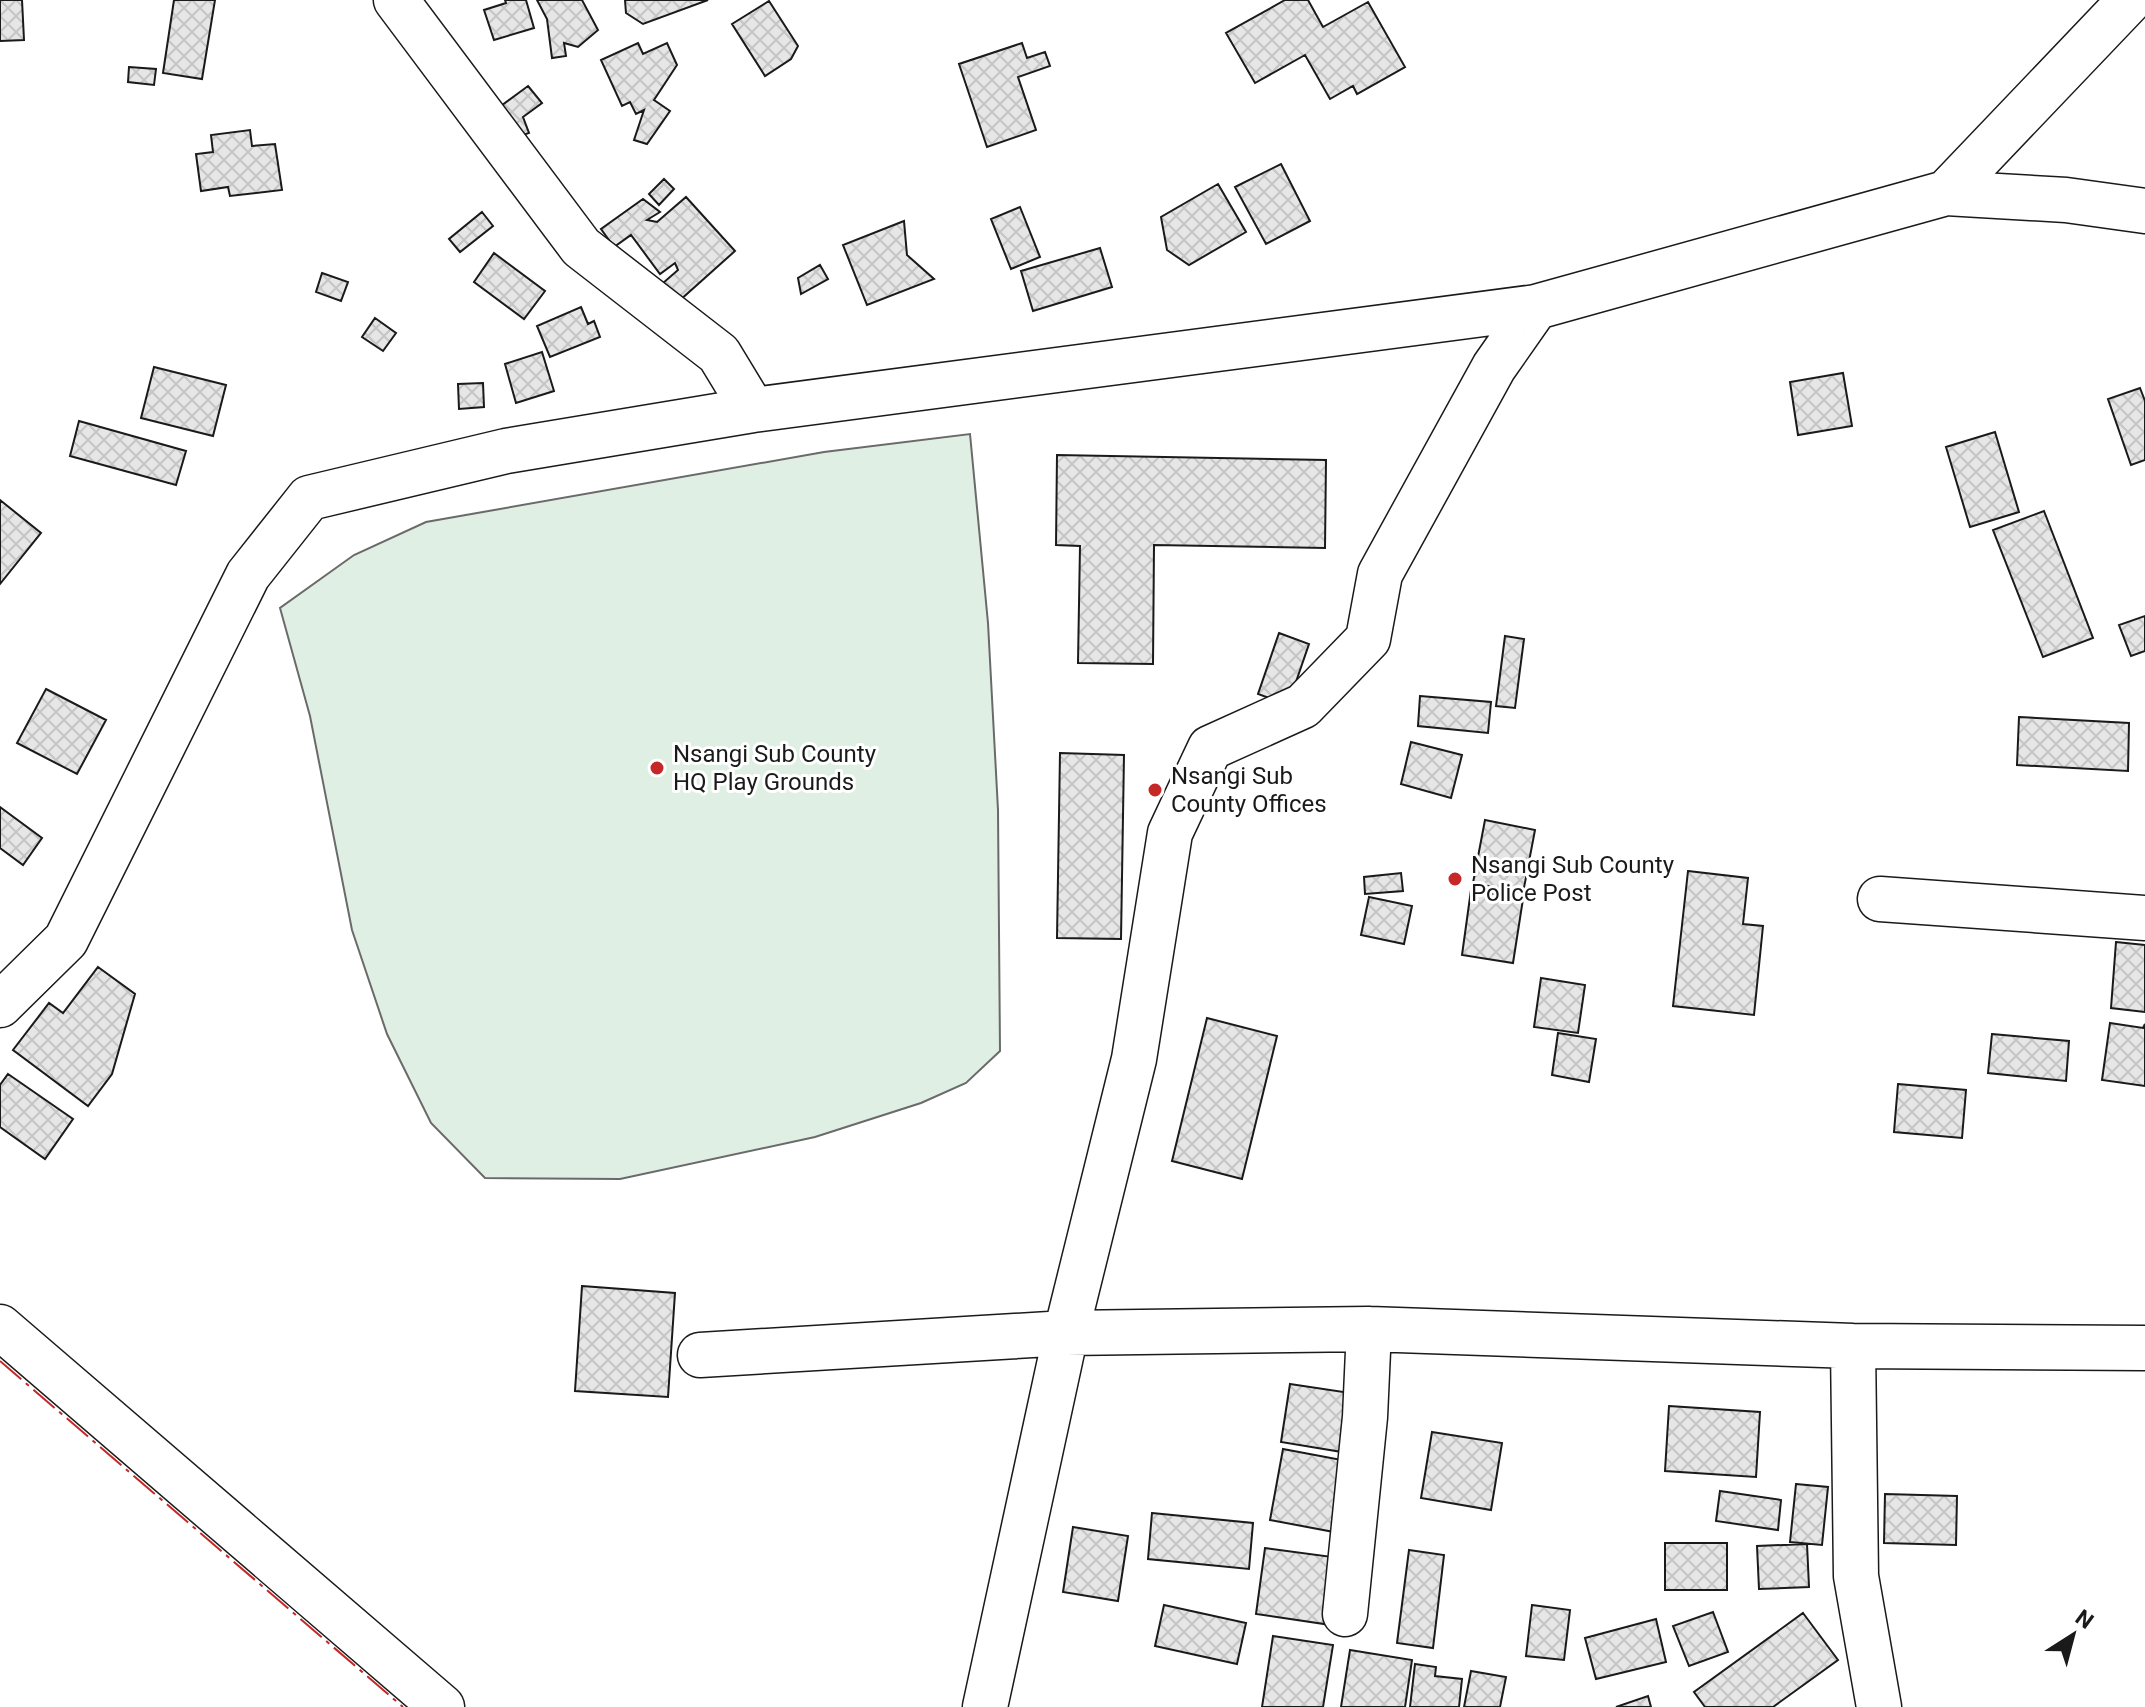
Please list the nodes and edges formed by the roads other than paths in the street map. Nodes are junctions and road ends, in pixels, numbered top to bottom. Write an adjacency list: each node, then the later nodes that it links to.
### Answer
1 (396, 0): 6 (street)
2 (2130, 0): 3 (street)
3 (1946, 193): 4 (street); 5 (street)
4 (2145, 211)
5 (1536, 307): 6 (street); 12 (street)
6 (753, 410): 9 (street)
7 (1880, 899): 8 (street)
8 (2145, 918)
9 (0, 1005)
10 (0, 1327): 17 (street)
11 (1369, 1329): 12 (street); 13 (street); 16 (street)
12 (1066, 1333): 15 (street); 18 (street)
13 (1853, 1346): 14 (street); 19 (street)
14 (2145, 1348)
15 (700, 1355)
16 (1345, 1614)
17 (442, 1707)
18 (985, 1707)
19 (1879, 1707)

